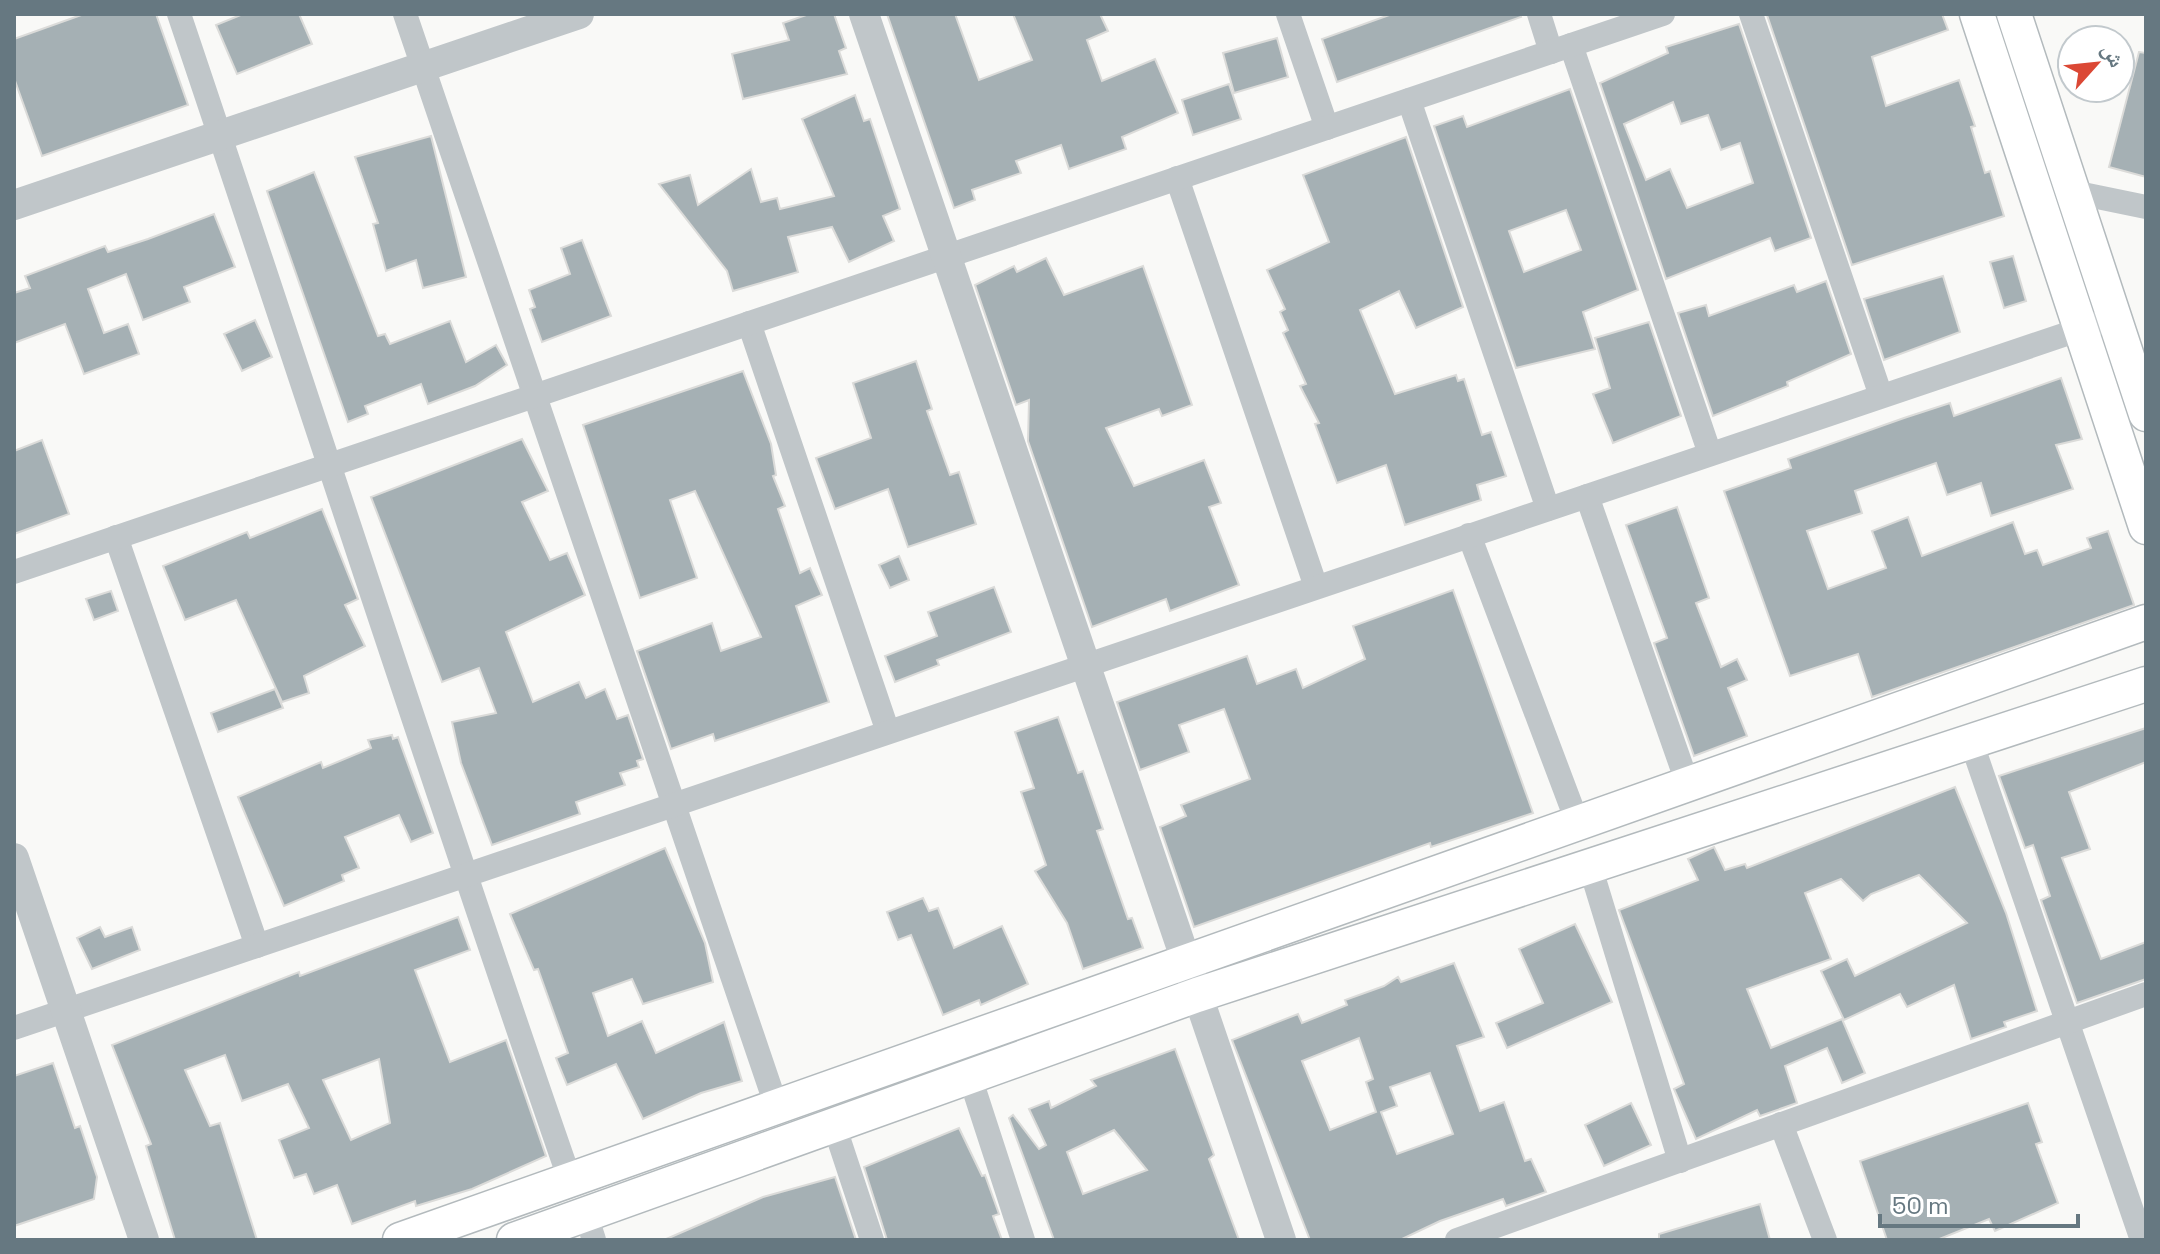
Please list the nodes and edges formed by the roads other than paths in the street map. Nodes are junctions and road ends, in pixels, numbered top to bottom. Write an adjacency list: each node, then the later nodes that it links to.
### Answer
1 (179, 14): 15 (street)
2 (405, 14): 12 (street)
3 (579, 14): 12 (street)
4 (864, 14): 20 (street)
5 (1288, 14): 14 (street)
6 (1539, 14): 11 (street)
7 (1663, 14): 11 (street)
8 (1751, 14): 25 (street)
9 (1977, 14): 23 (main road)
10 (2014, 14): 17 (main road)
11 (1561, 48): 13 (street); 27 (street)
12 (423, 67): 15 (street); 24 (street)
13 (1409, 100): 14 (street); 30 (street)
14 (1327, 128): 16 (street)
15 (220, 135): 18 (street); 28 (street)
16 (1177, 178): 20 (street); 35 (street)
17 (2073, 192): 19 (street); 21 (main road)
18 (14, 205)
19 (2146, 207)
20 (946, 256): 22 (street); 37 (street)
21 (2114, 317): 23 (street); 26 (main road)
22 (749, 323): 24 (street); 39 (street)
23 (2079, 329): 25 (street); 31 (main road)
24 (535, 395): 28 (street); 42 (street)
25 (1881, 396): 27 (street)
26 (2146, 414)
27 (1710, 454): 29 (street)
28 (331, 464): 33 (street); 46 (street)
29 (1587, 496): 30 (street); 41 (street)
30 (1548, 509): 32 (street)
31 (2146, 527)
32 (1469, 535): 35 (street); 43 (street)
33 (116, 537): 34 (street); 47 (street)
34 (14, 572)
35 (1316, 587): 37 (street)
36 (2146, 622): 41 (main road)
37 (1085, 665): 39 (street); 48 (street)
38 (2146, 684): 40 (main road)
39 (888, 732): 42 (street)
40 (1971, 741): 45 (main road); 51 (street)
41 (1688, 785): 43 (main road)
42 (674, 804): 46 (street); 54 (street)
43 (1578, 824): 48 (main road)
44 (14, 858): 50 (street)
45 (1590, 866): 48 (main road); 57 (street)
46 (465, 878): 47 (street); 58 (street)
47 (257, 946): 50 (street)
48 (1192, 980): 53 (main road); 54 (main road); 66 (street)
49 (2146, 994): 51 (street)
50 (66, 1010): 52 (street); 61 (street)
51 (2066, 1023): 55 (street); 69 (street)
52 (14, 1028)
53 (970, 1077): 56 (main road); 65 (street)
54 (777, 1108): 58 (main road)
55 (1781, 1124): 57 (street); 68 (street)
56 (834, 1125): 59 (main road); 64 (street)
57 (1680, 1161): 60 (street)
58 (570, 1180): 62 (main road)
59 (590, 1228): 63 (main road)
60 (1511, 1231): 67 (street)
61 (144, 1240)
62 (400, 1240)
63 (514, 1240)
64 (872, 1240)
65 (1023, 1240)
66 (1281, 1240)
67 (1457, 1240)
68 (1825, 1240)
69 (2142, 1240)

